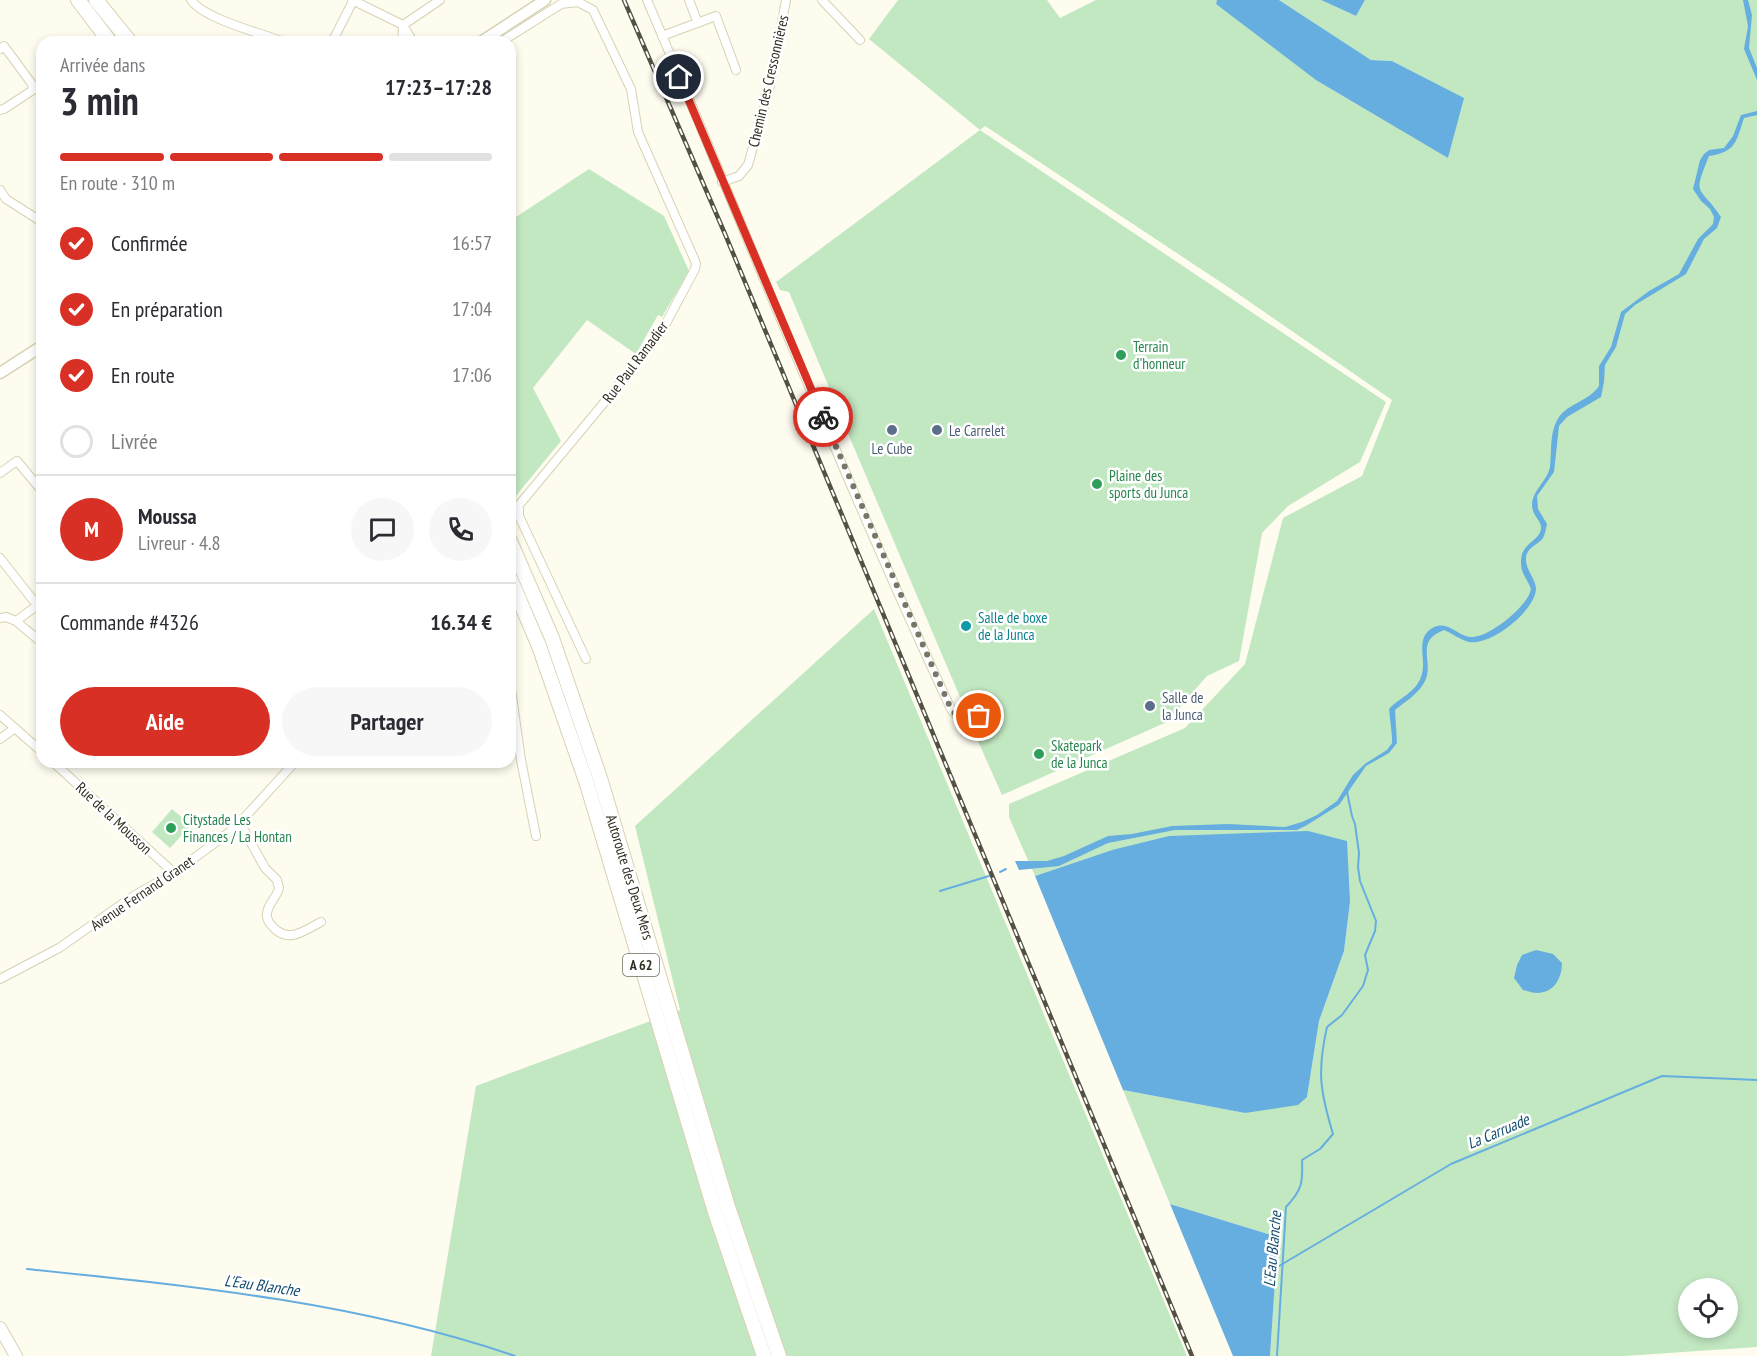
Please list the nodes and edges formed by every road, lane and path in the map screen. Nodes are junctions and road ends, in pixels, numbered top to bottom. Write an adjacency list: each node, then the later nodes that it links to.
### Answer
1 (78, 0): 13 (highway)
2 (96, 0): 14 (highway)
3 (191, 0): 15 (street)
4 (352, 0): 12 (street); 16 (street)
5 (441, 0): 12 (street)
6 (545, 0): 19 (main road)
7 (647, 0): 21 (street)
8 (689, 0): 11 (street)
9 (786, 0): 26 (street, Chemin des Cressonnières)
10 (822, 0): 22 (street)
11 (698, 23): 21 (street); 24 (street)
12 (403, 25): 17 (street); 18 (street)
13 (105, 36)
14 (125, 36)
15 (266, 36)
16 (335, 36)
17 (402, 36)
18 (409, 36)
19 (490, 36)
20 (510, 36): 41 (street, Rue Paul Ramadier)
21 (662, 36): 26 (street)
22 (860, 40)
23 (0, 49): 25 (street)
24 (736, 70)
25 (0, 110)
26 (722, 182): 43 (street)
27 (0, 190): 28 (street)
28 (36, 218)
29 (36, 350): 30 (main road)
30 (0, 373)
31 (0, 473): 32 (street)
32 (36, 484)
33 (516, 555): 58 (highway, Autoroute des Deux Mers / A 62)
34 (0, 558): 36 (street)
35 (516, 592): 57 (highway, Autoroute des Deux Mers / A 62)
36 (36, 598)
37 (36, 606): 39 (street)
38 (0, 618): 39 (street)
39 (16, 621): 40 (street)
40 (36, 638)
41 (586, 659)
42 (0, 715): 45 (street)
43 (985, 717)
44 (516, 725): 51 (street)
45 (15, 728): 46 (street); 47 (street)
46 (0, 739)
47 (36, 747)
48 (60, 768): 52 (street, Rue de la Mousson)
49 (290, 768): 50 (street, Avenue Fernand Granet)
50 (240, 823): 52 (street, Avenue Fernand Granet); 53 (street)
51 (536, 836)
52 (174, 873): 54 (street, Avenue Fernand Granet)
53 (321, 922)
54 (0, 979)
55 (0, 1328): 56 (main road)
56 (16, 1356)
57 (764, 1356)
58 (779, 1356)

